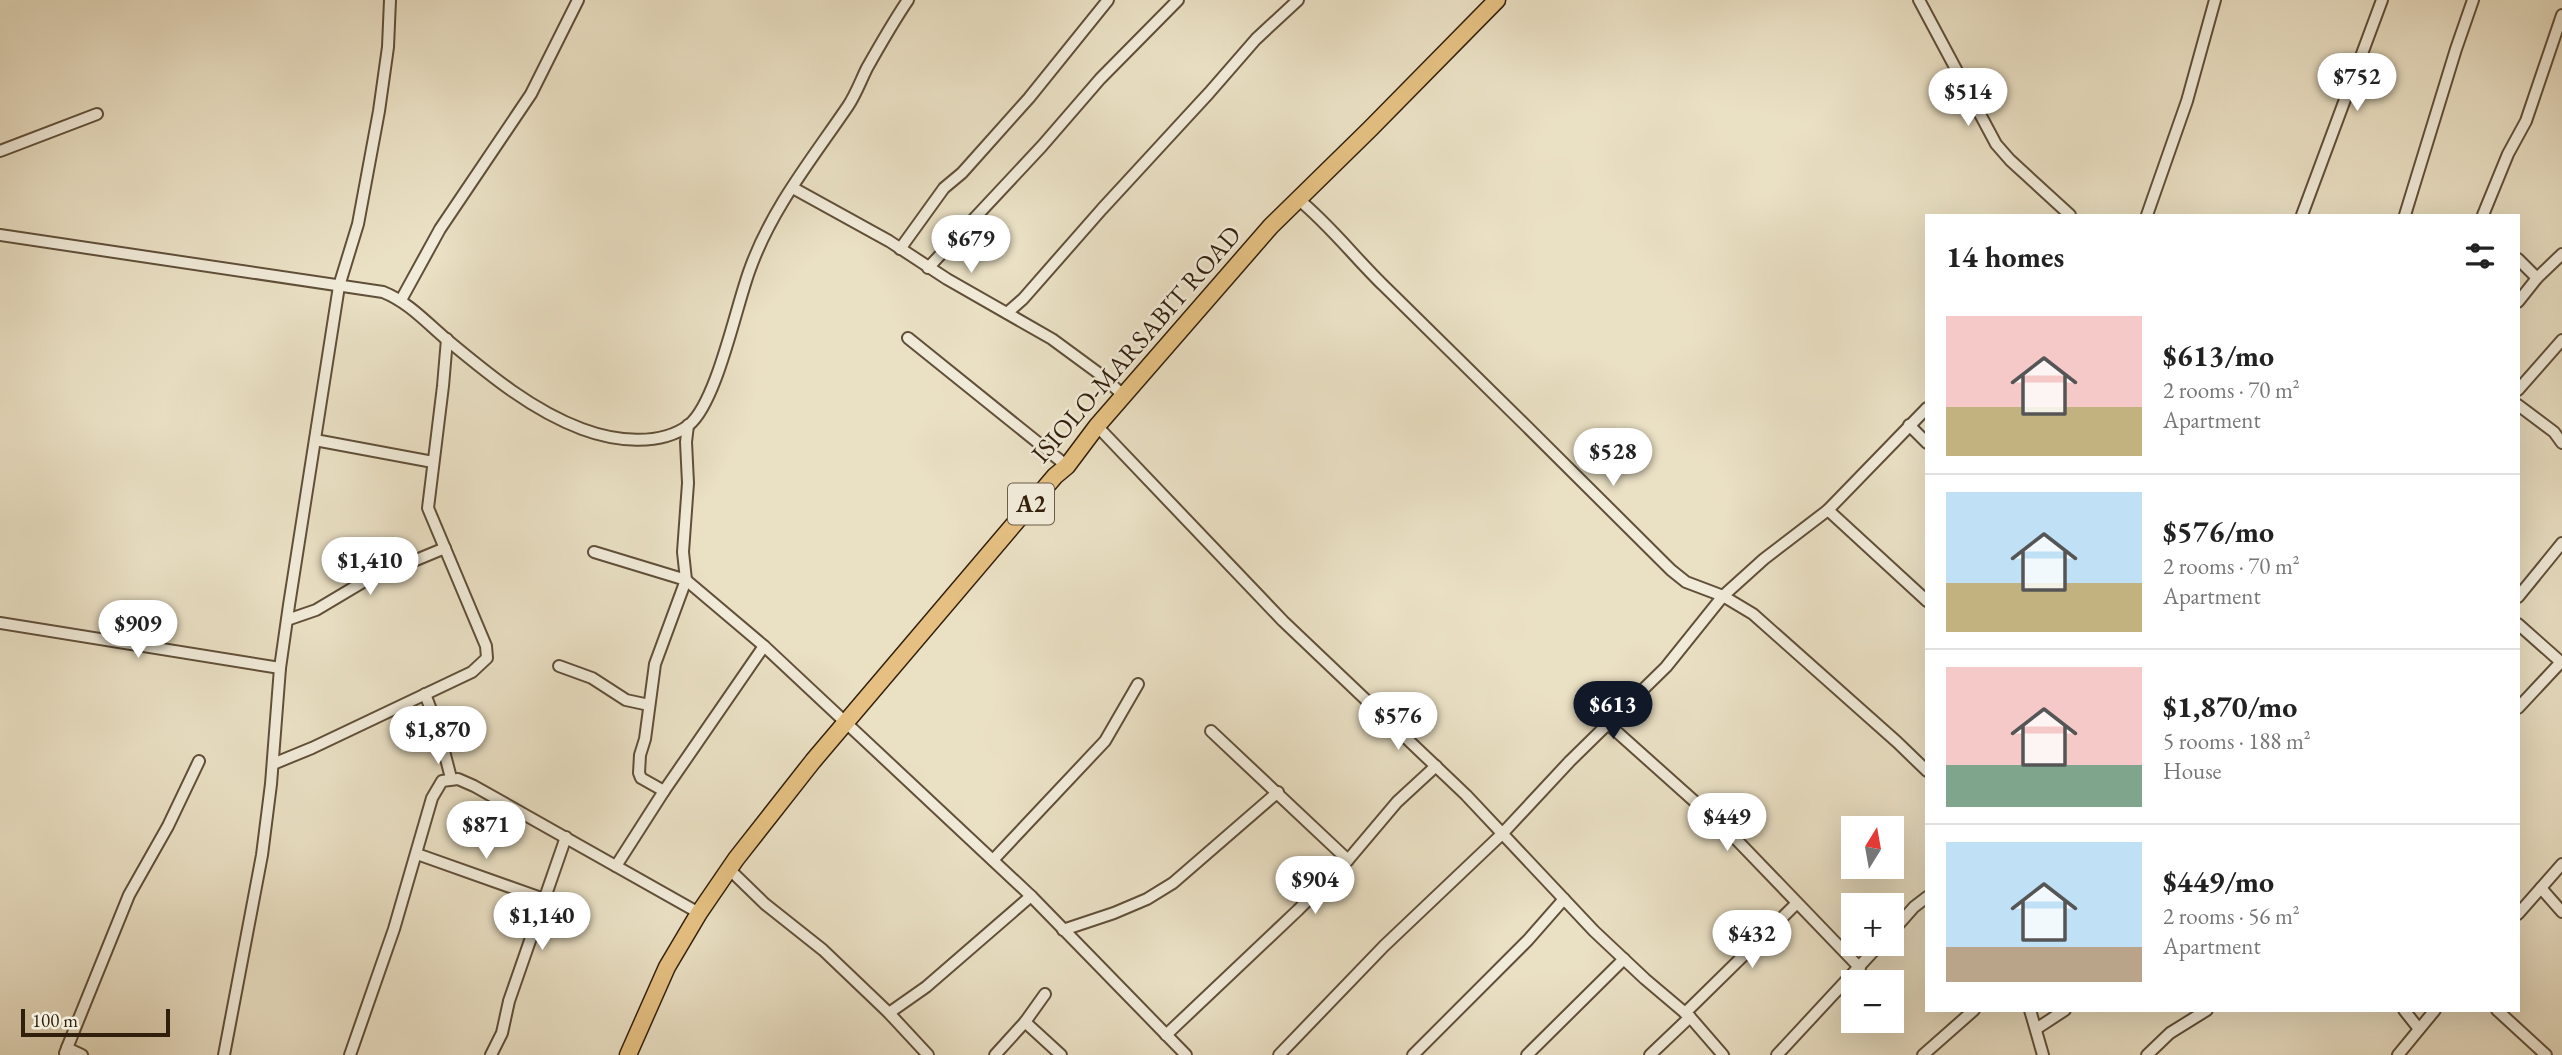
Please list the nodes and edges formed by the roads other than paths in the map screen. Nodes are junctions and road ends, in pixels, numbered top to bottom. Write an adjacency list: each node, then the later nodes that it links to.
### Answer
1 (390, 0): 29 (street)
2 (578, 0): 31 (street)
3 (908, 0): 16 (street)
4 (1108, 0): 24 (street)
5 (1178, 0): 27 (street)
6 (1298, 0): 32 (street)
7 (1497, 0): 17 (highway, ISIOLO-MARSABIT ROAD / A2)
8 (1919, 0): 18 (street)
9 (2215, 0): 19 (street)
10 (2382, 0): 20 (street)
11 (2473, 0): 21 (street)
12 (2562, 15): 13 (street)
13 (2558, 36): 22 (street)
14 (97, 114): 15 (street)
15 (0, 151)
16 (793, 188): 24 (street); 40 (street)
17 (1298, 199): 37 (highway, ISIOLO-MARSABIT ROAD / A2); 54 (street)
18 (2069, 214)
19 (2147, 214)
20 (2302, 214)
21 (2405, 214)
22 (2483, 214)
23 (0, 235): 29 (street)
24 (900, 249): 27 (street)
25 (2562, 254): 28 (street)
26 (2520, 262): 28 (street)
27 (928, 268): 32 (street)
28 (2537, 278): 30 (street)
29 (339, 286): 31 (street); 43 (street)
30 (2520, 299)
31 (401, 300): 34 (street)
32 (1007, 313): 37 (street)
33 (908, 338): 47 (street)
34 (447, 339): 40 (street); 46 (street)
35 (2562, 340): 36 (street)
36 (2520, 388)
37 (1123, 395): 42 (highway, ISIOLO-MARSABIT ROAD / A2)
38 (2520, 406): 45 (street)
39 (1925, 410): 41 (street)
40 (688, 425): 52 (street)
41 (1909, 425): 44 (street); 48 (street)
42 (1097, 426): 47 (highway, ISIOLO-MARSABIT ROAD / A2); 72 (street)
43 (315, 440): 46 (street); 56 (street)
44 (1925, 441)
45 (2562, 443)
46 (433, 462): 50 (street)
47 (1067, 466): 67 (highway, ISIOLO-MARSABIT ROAD / A2)
48 (1828, 510): 54 (street); 55 (street)
49 (2562, 543): 53 (street)
50 (445, 548): 56 (street); 64 (street)
51 (594, 552): 52 (street)
52 (686, 580): 59 (street); 65 (street)
53 (2520, 595)
54 (1723, 596): 68 (street); 73 (street)
55 (1925, 599)
56 (287, 620): 62 (street)
57 (0, 623): 62 (street)
58 (2520, 626): 60 (street)
59 (764, 646): 67 (street); 75 (street)
60 (2561, 662): 66 (street)
61 (559, 666): 65 (street)
62 (281, 668): 71 (street)
63 (1138, 684): 80 (street)
64 (425, 694): 71 (street); 74 (street)
65 (649, 705): 75 (street)
66 (2520, 706)
67 (847, 722): 80 (street); 84 (highway, ISIOLO-MARSABIT ROAD / A2)
68 (1608, 724): 77 (street); 90 (street)
69 (1211, 731): 76 (street)
70 (199, 761): 113 (street)
71 (273, 764): 115 (street)
72 (1436, 766): 77 (street); 81 (street)
73 (1925, 769)
74 (451, 778): 78 (street); 79 (street)
75 (664, 791): 83 (street)
76 (1278, 792): 81 (street); 95 (street)
77 (1502, 834): 88 (street); 123 (street)
78 (566, 837): 83 (street); 87 (street)
79 (417, 854): 87 (street); 116 (street)
80 (993, 860): 86 (street)
81 (1348, 860): 112 (street)
82 (2562, 864): 85 (street)
83 (616, 866): 93 (street)
84 (729, 869): 93 (highway, ISIOLO-MARSABIT ROAD / A2); 107 (street)
85 (2541, 888): 91 (street); 92 (street)
86 (1031, 896): 95 (street); 107 (street)
87 (544, 899): 117 (street)
88 (1564, 899): 97 (street); 124 (street)
89 (1925, 899): 94 (street)
90 (1796, 904): 98 (street); 108 (street)
91 (2520, 912)
92 (2562, 912)
93 (699, 913): 118 (highway, ISIOLO-MARSABIT ROAD / A2)
94 (1904, 918)
95 (1063, 930): 112 (street)
96 (1870, 956): 98 (street)
97 (1624, 959): 108 (street); 125 (street)
98 (1860, 968): 128 (street)
99 (1045, 994): 109 (street)
100 (1972, 1012): 129 (street)
101 (2031, 1012): 110 (street)
102 (2062, 1012): 110 (street)
103 (2204, 1012): 131 (street)
104 (2406, 1012): 111 (street)
105 (2433, 1012): 111 (street)
106 (2499, 1012): 133 (street)
107 (889, 1013): 119 (street)
108 (1688, 1015): 126 (street); 127 (street)
109 (1026, 1022): 120 (street); 121 (street)
110 (2036, 1029): 130 (street)
111 (2419, 1029): 132 (street)
112 (1166, 1035): 122 (street)
113 (66, 1052): 114 (street)
114 (82, 1055)
115 (224, 1055)
116 (350, 1055)
117 (491, 1055)
118 (628, 1055)
119 (928, 1055)
120 (995, 1055)
121 (1061, 1055)
122 (1186, 1055)
123 (1279, 1055)
124 (1413, 1055)
125 (1527, 1055)
126 (1650, 1055)
127 (1723, 1055)
128 (1777, 1055)
129 (1923, 1055)
130 (2043, 1055)
131 (2147, 1055)
132 (2398, 1055)
133 (2546, 1055)

